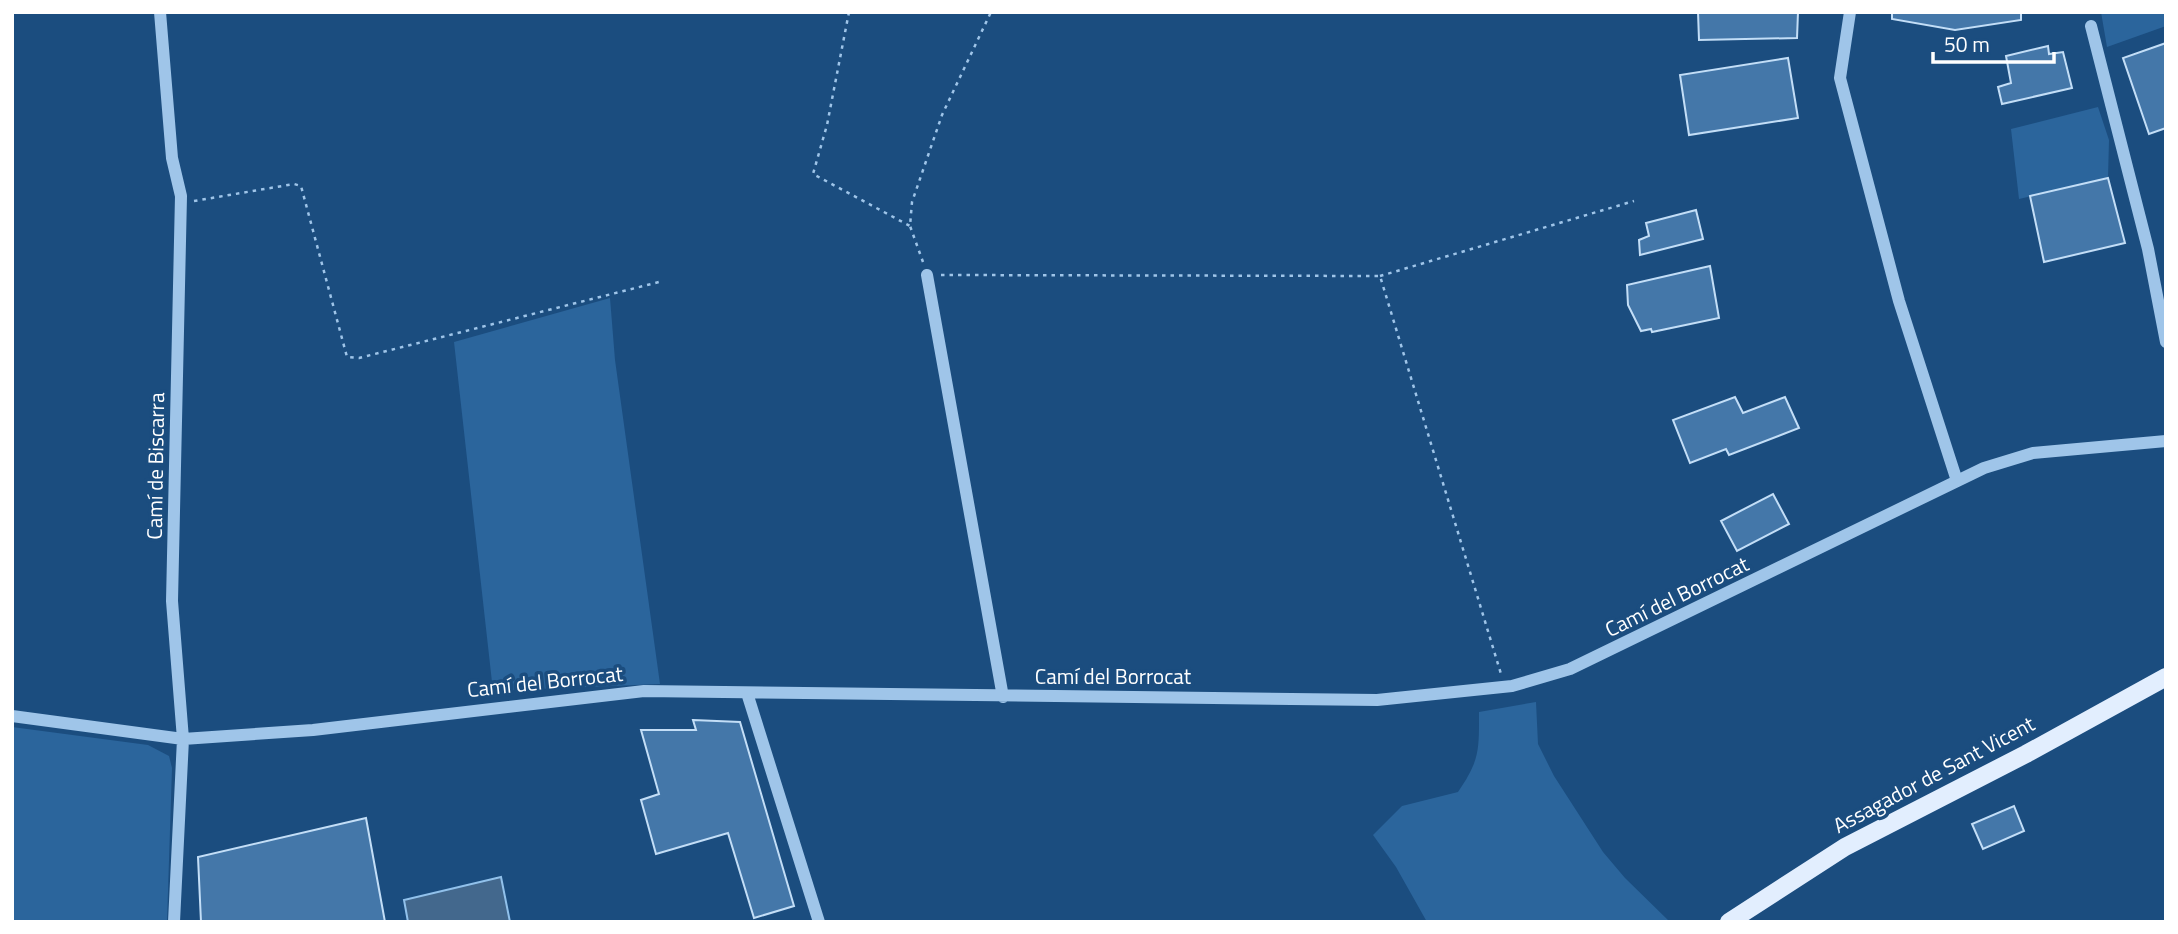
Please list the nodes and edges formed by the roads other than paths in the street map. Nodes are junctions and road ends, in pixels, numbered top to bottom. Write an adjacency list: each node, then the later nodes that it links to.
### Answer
1 (160, 12): 12 (street, Camí de Biscarra)
2 (1850, 12): 7 (street)
3 (2091, 26): 5 (street)
4 (927, 275): 10 (street)
5 (2166, 342)
6 (2166, 441): 7 (street, Camí del Borrocat)
7 (1957, 481): 10 (street, Camí del Borrocat)
8 (2166, 677): 15 (main road, Assagador de Sant Vicent)
9 (747, 692): 10 (street, Camí del Borrocat); 12 (street, Camí del Borrocat); 14 (street)
10 (1003, 697)
11 (12, 716): 12 (street, Camí del Borrocat)
12 (183, 739): 13 (street, Camí de Biscarra)
13 (174, 922)
14 (819, 922)
15 (1729, 922)

